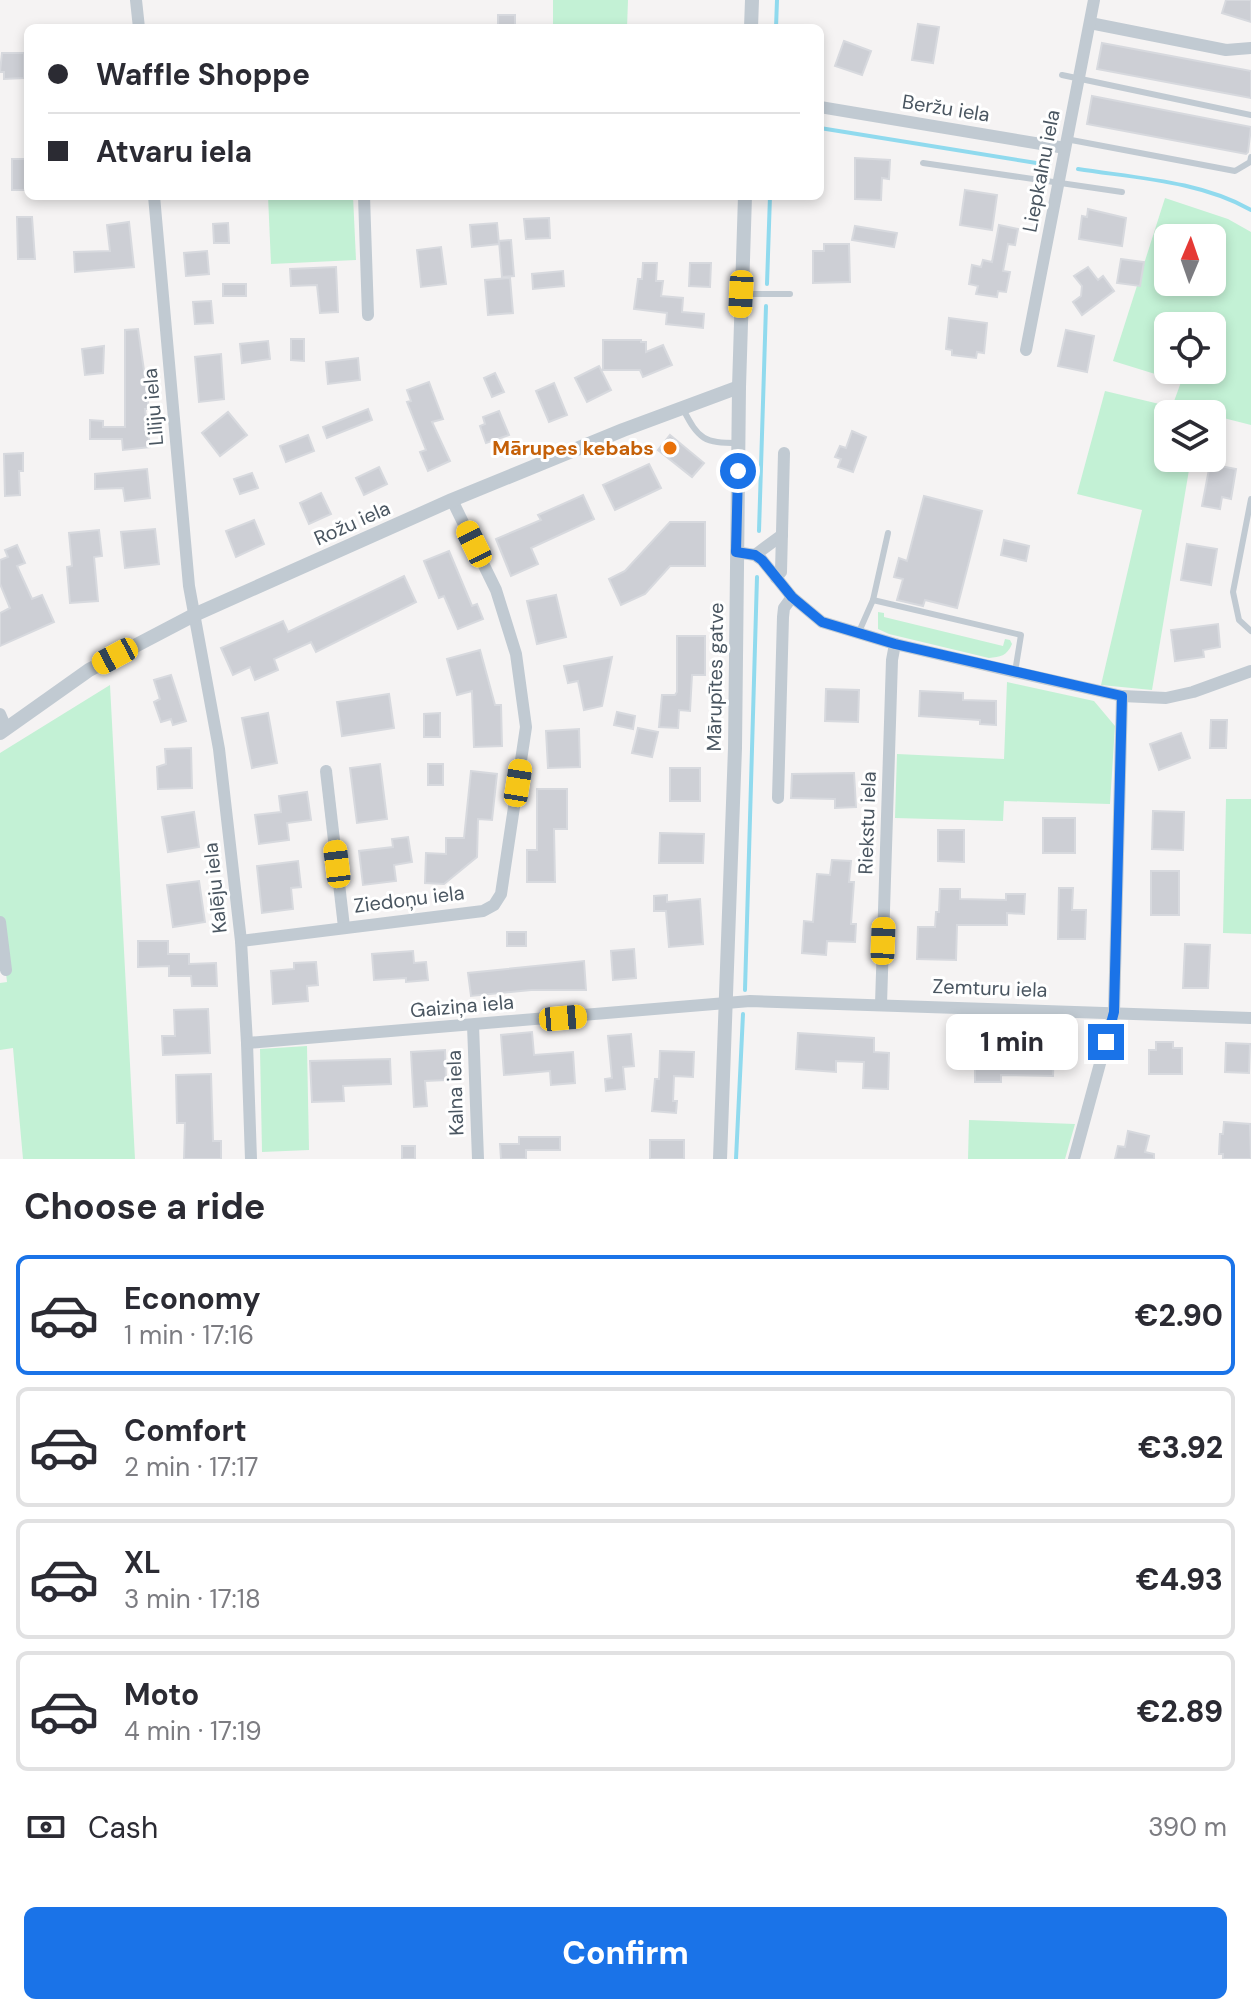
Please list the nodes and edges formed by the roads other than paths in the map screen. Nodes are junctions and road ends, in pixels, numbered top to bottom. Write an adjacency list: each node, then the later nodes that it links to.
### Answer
1 (136, 0): 5 (street)
2 (752, 0): 6 (street)
3 (1094, 0): 4 (street, Liepkalnu iela)
4 (1090, 23): 7 (street); 9 (street, Liepkalnu iela)
5 (139, 24)
6 (751, 24)
7 (1251, 48)
8 (1062, 75): 9 (lane)
9 (1079, 79): 11 (lane); 12 (street, Liepkalnu iela)
10 (824, 108): 12 (street, Beržu iela)
11 (1251, 115)
12 (1066, 143): 13 (lane); 15 (street, Liepkalnu iela)
13 (1251, 157)
14 (923, 163): 15 (lane)
15 (1059, 183): 16 (lane); 23 (street, Liepkalnu iela)
16 (1122, 192)
17 (154, 200): 37 (street, Liliju iela)
18 (364, 200): 22 (street)
19 (745, 200): 20 (street, Mārupītes gatve)
20 (741, 294): 21 (lane); 24 (street, Mārupītes gatve)
21 (790, 294)
22 (368, 315)
23 (1026, 350)
24 (739, 387): 25 (street, Rožu iela); 26 (street, Mārupītes gatve)
25 (683, 409): 26 (lane); 29 (street, Rožu iela)
26 (739, 443): 32 (street, Mārupītes gatve)
27 (784, 453): 31 (street)
28 (1251, 499): 38 (lane)
29 (452, 500): 37 (street, Rožu iela); 48 (street, Ziedoņu iela)
30 (888, 533): 36 (lane)
31 (782, 535): 33 (street); 34 (street)
32 (736, 552): 33 (street); 51 (street, Mārupītes gatve)
33 (755, 555): 34 (street)
34 (776, 578): 35 (street)
35 (792, 597): 39 (street); 46 (street)
36 (873, 600): 39 (lane); 42 (lane)
37 (194, 615): 44 (street, Rožu iela); 49 (street, Kalēju iela)
38 (1251, 631)
39 (858, 634): 40 (street)
40 (895, 644): 42 (street); 52 (street, Riekstu iela)
41 (1251, 671): 43 (street)
42 (1015, 672): 43 (street)
43 (1122, 696): 53 (street)
44 (2, 725)
45 (326, 771): 48 (street)
46 (778, 798)
47 (0, 922): 50 (street)
48 (344, 927): 49 (street, Ziedoņu iela)
49 (241, 941): 56 (street, Kalēju iela)
50 (6, 970)
51 (727, 1003): 52 (street, Zemturu iela); 55 (street, Gaiziņa iela); 59 (street, Mārupītes gatve)
52 (881, 1004): 53 (street, Zemturu iela)
53 (1114, 1012): 54 (street, Zemturu iela); 60 (street)
54 (1251, 1018)
55 (473, 1025): 56 (street, Gaiziņa iela); 58 (street, Kalna iela)
56 (247, 1043): 57 (street, Kalēju iela)
57 (251, 1159)
58 (478, 1159)
59 (720, 1159)
60 (1074, 1159)

